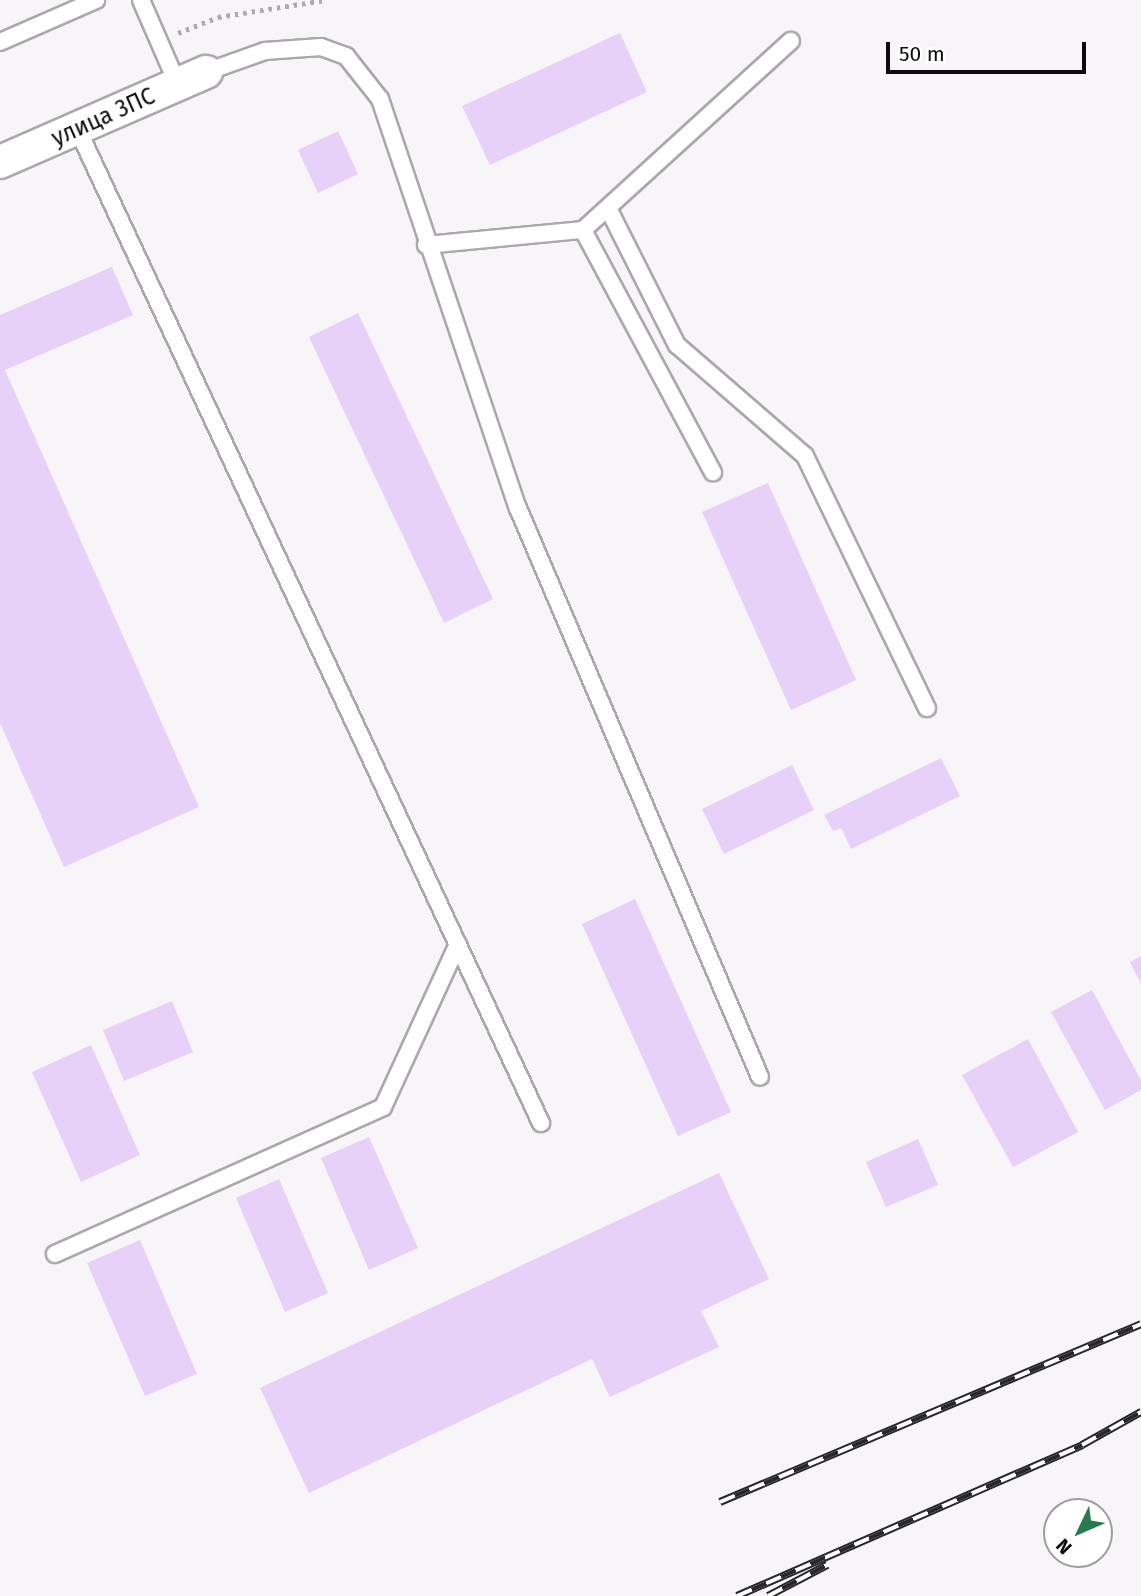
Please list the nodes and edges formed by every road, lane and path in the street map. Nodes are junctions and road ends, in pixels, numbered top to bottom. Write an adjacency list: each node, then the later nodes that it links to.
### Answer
1 (96, 0): 5 (lane)
2 (141, 0): 6 (lane)
3 (325, 0): 6 (path)
4 (791, 41): 10 (lane)
5 (0, 42)
6 (158, 42): 7 (lane)
7 (192, 78): 8 (street, улица 3ПС); 12 (lane)
8 (77, 128): 9 (street, улица 3ПС); 15 (lane)
9 (0, 162)
10 (608, 208): 11 (lane); 14 (lane)
11 (583, 230): 12 (lane); 13 (lane)
12 (426, 245): 16 (lane)
13 (713, 472)
14 (927, 708)
15 (458, 944): 17 (lane); 18 (lane)
16 (760, 1077)
17 (541, 1123)
18 (55, 1254)

